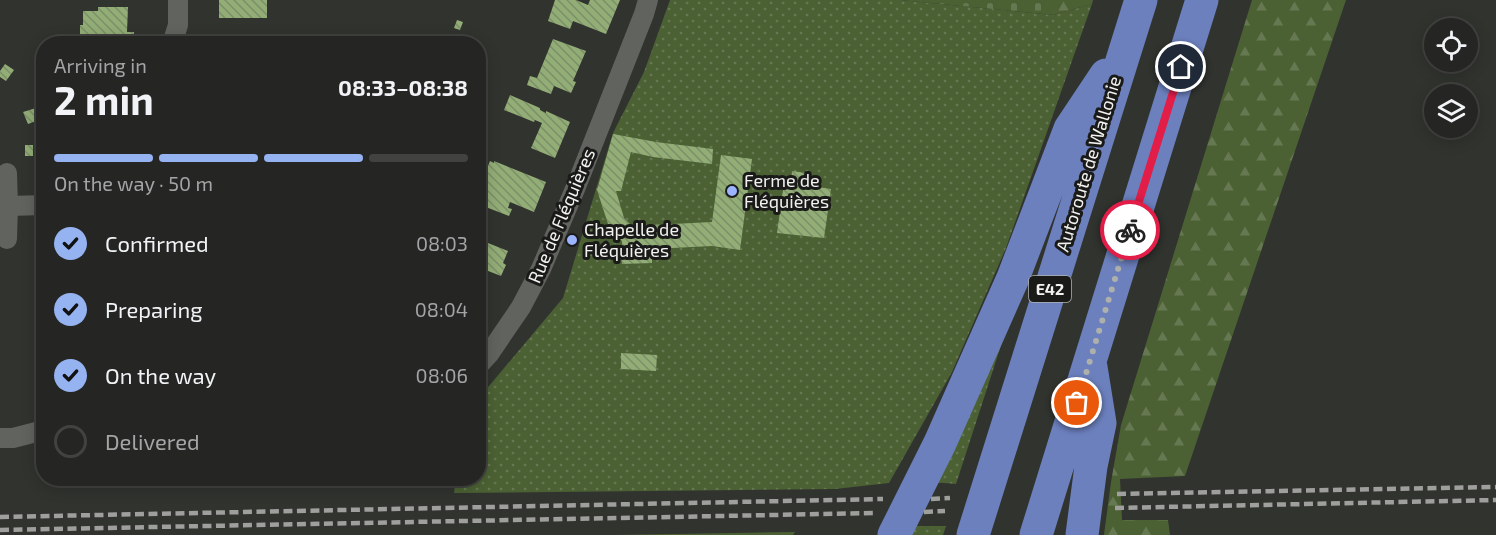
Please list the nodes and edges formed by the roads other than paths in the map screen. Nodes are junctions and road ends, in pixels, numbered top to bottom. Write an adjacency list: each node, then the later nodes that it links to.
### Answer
1 (178, 0): 5 (street)
2 (648, 0): 11 (street, Rue de Fléquières)
3 (1141, 0): 6 (highway, Autoroute de Wallonie / E42)
4 (1202, 0): 12 (highway)
5 (175, 36)
6 (1127, 43): 15 (highway); 16 (highway, Autoroute de Wallonie / E42)
7 (7, 172): 9 (street)
8 (36, 205): 9 (street)
9 (8, 206): 10 (street)
10 (7, 239)
11 (486, 355)
12 (1090, 359): 17 (highway); 18 (highway)
13 (36, 432): 14 (street)
14 (0, 438)
15 (894, 535)
16 (973, 535)
17 (1036, 535)
18 (1082, 535)

